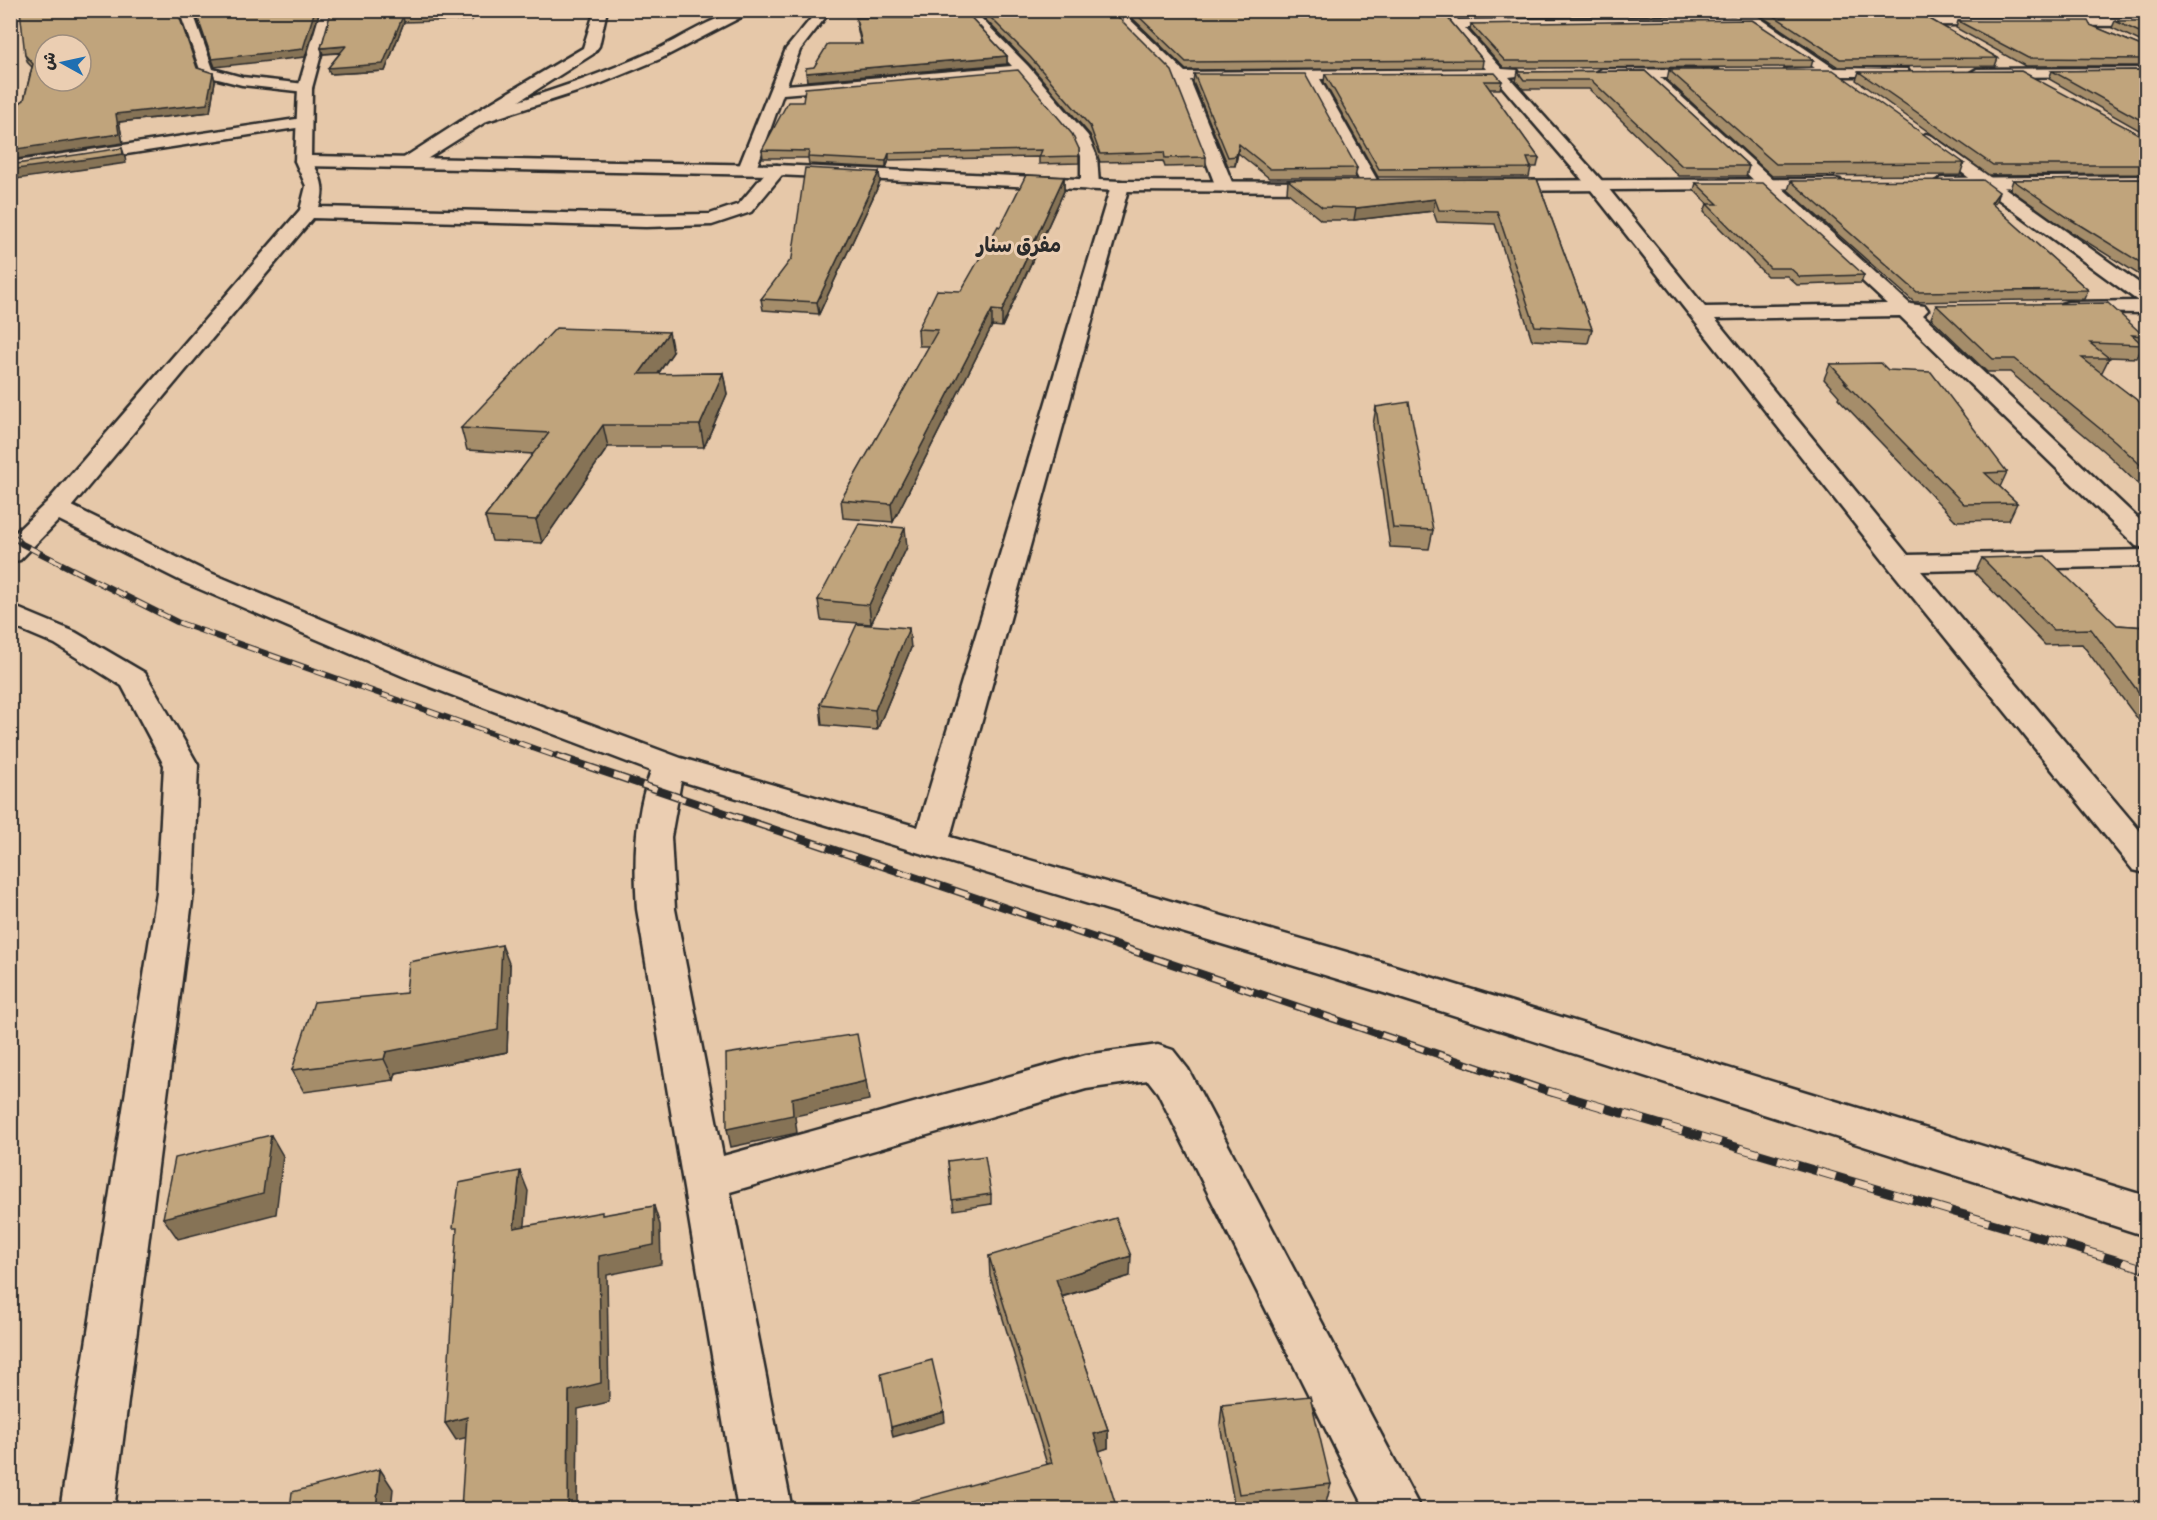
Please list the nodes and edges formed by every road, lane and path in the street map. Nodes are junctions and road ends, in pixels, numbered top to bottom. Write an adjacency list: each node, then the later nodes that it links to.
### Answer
1 (185, 10): 32 (street)
2 (327, 10): 32 (street)
3 (601, 10): 35 (street)
4 (749, 10): 35 (street)
5 (825, 10): 34 (street)
6 (965, 10): 18 (street)
7 (1112, 10): 30 (street)
8 (1739, 10): 11 (street)
9 (1916, 14): 12 (street)
10 (1448, 17): 11 (street); 24 (street)
11 (1755, 20): 21 (street)
12 (1930, 22): 13 (street); 16 (street)
13 (2083, 22): 14 (street); 15 (street)
14 (2146, 22)
15 (2115, 37)
16 (1960, 39)
17 (1990, 56): 28 (street)
18 (1023, 69): 34 (street); 47 (street)
19 (1728, 72): 26 (street)
20 (1774, 72): 21 (street)
21 (1832, 72): 22 (street); 31 (street)
22 (1914, 72)
23 (2146, 72): 28 (street)
24 (1510, 73): 29 (street); 51 (street)
25 (1590, 73): 26 (street)
26 (1647, 73): 48 (street)
27 (1961, 73): 28 (street)
28 (2020, 73): 33 (street)
29 (1310, 74): 30 (street); 52 (street)
30 (1181, 76): 52 (street)
31 (1851, 86)
32 (305, 88): 36 (street)
33 (2049, 88)
34 (778, 90): 41 (street)
35 (473, 120): 39 (street)
36 (303, 123): 38 (street); 40 (street)
37 (1910, 128): 45 (street)
38 (303, 161): 39 (street); 53 (street)
39 (408, 163): 41 (street)
40 (10, 167)
41 (747, 169): 42 (street)
42 (777, 170): 47 (street); 53 (street)
43 (2146, 181): 45 (street)
44 (1919, 183): 45 (street)
45 (1988, 183): 54 (street)
46 (1850, 184): 48 (street)
47 (1090, 185): 49 (street)
48 (1770, 185): 51 (street); 57 (street)
49 (1120, 186): 52 (street); 67 (street)
50 (1478, 186): 51 (street)
51 (1597, 186): 59 (street)
52 (1225, 187)
53 (308, 212): 60 (street)
54 (2146, 297)
55 (2146, 307): 56 (street)
56 (2043, 309)
57 (1905, 310): 58 (street); 59 (street); 61 (street)
58 (1940, 310)
59 (1700, 313): 64 (street)
60 (56, 508): 62 (street); 66 (street)
61 (2146, 540)
62 (10, 554)
63 (2146, 558): 64 (street)
64 (1900, 562): 68 (street)
65 (10, 614): 71 (street)
66 (669, 766): 67 (street); 69 (street)
67 (931, 843): 70 (street)
68 (2146, 861)
69 (705, 1180): 72 (street); 73 (street)
70 (2146, 1216)
71 (87, 1509)
72 (765, 1509)
73 (1395, 1509)

